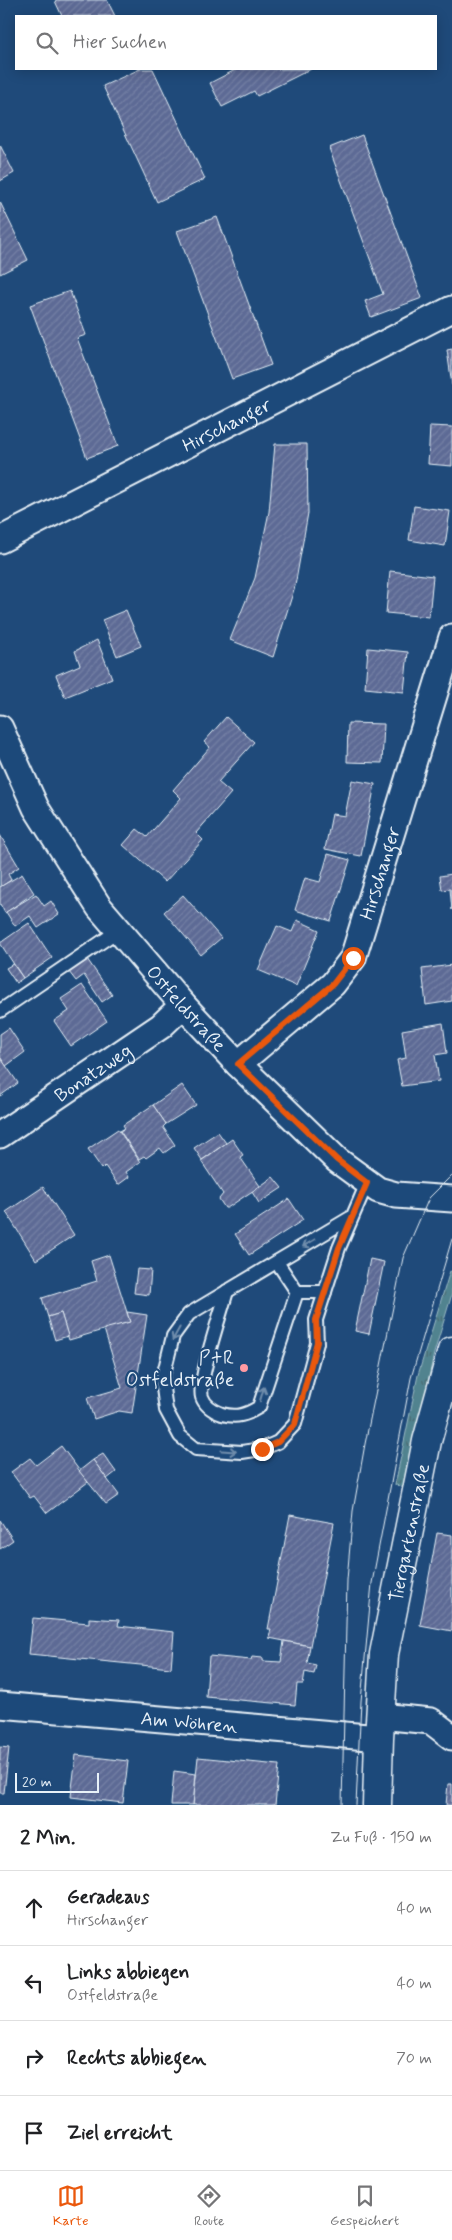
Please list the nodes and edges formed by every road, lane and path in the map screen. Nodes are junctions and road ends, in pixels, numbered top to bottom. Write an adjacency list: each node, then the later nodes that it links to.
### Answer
1 (452, 309): 2 (street, Hirschanger)
2 (0, 540)
3 (452, 637): 8 (street, Hirschanger)
4 (0, 728): 5 (street, Ostfeldstraße)
5 (119, 930): 6 (street, Ostfeldstraße); 7 (lane)
6 (184, 1005): 8 (street, Ostfeldstraße); 9 (street, Bonatzweg)
7 (0, 1011)
8 (238, 1064): 10 (street, Ostfeldstraße)
9 (0, 1135)
10 (367, 1183): 11 (street, Ostfeldstraße); 12 (lane)
11 (452, 1199)
12 (350, 1218): 13 (lane, one-way to 13); 16 (lane)
13 (278, 1262): 14 (lane); 15 (lane)
14 (227, 1291): 15 (lane, one-way to 15); 16 (lane, one-way to 16)
15 (297, 1292): 16 (lane)
16 (325, 1292)
17 (452, 1351): 19 (main road, Tiergartenstraße)
18 (0, 1705): 19 (street, Am Wöhren)
19 (380, 1727): 20 (street, Am Wöhren); 21 (main road, Tiergartenstraße)
20 (452, 1737)
21 (377, 1805)

